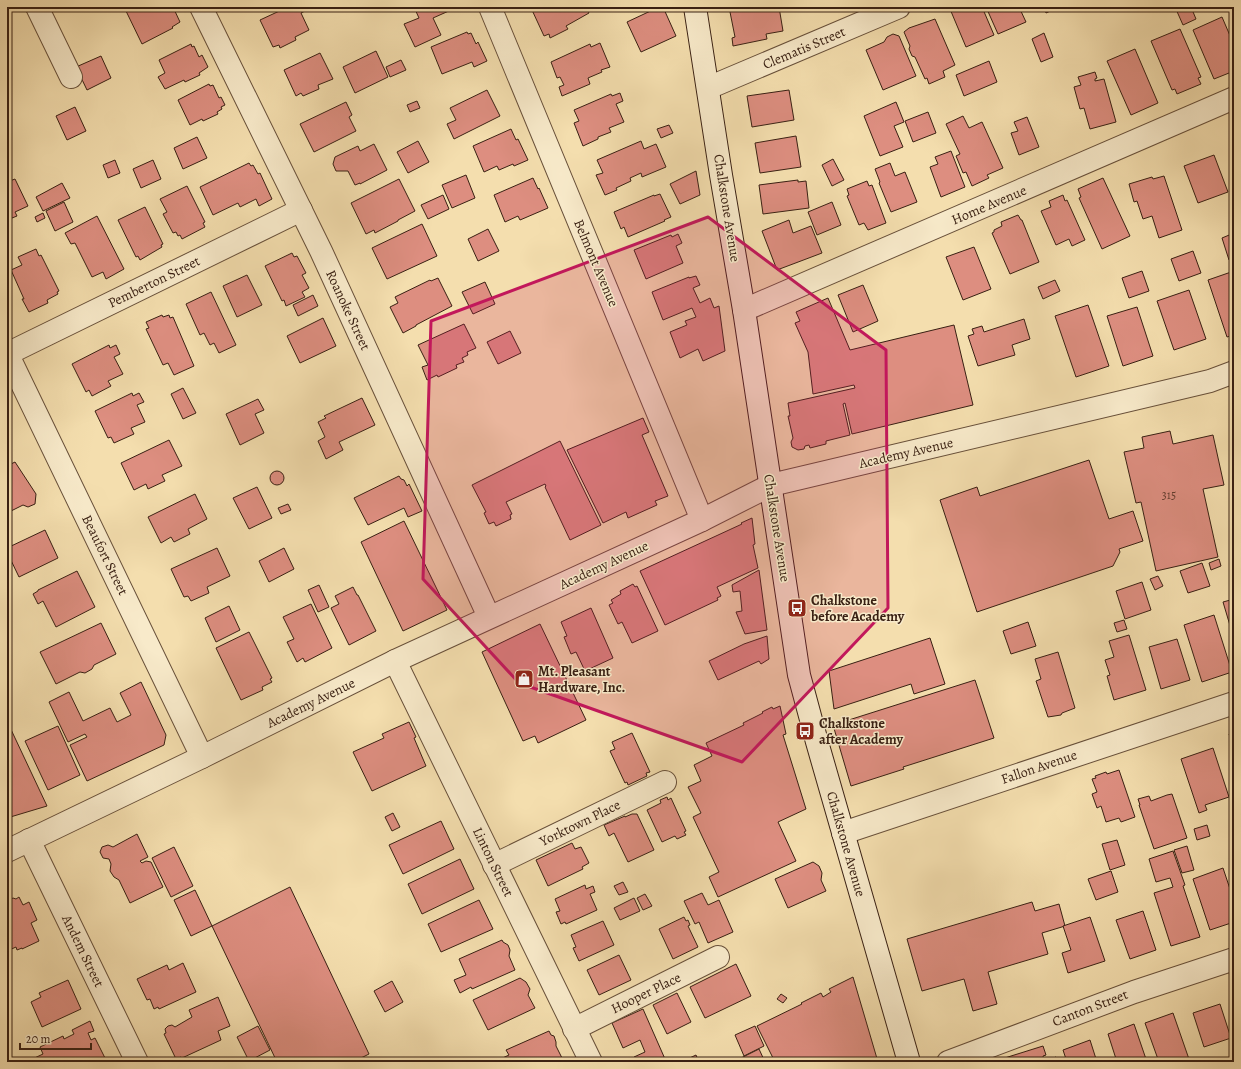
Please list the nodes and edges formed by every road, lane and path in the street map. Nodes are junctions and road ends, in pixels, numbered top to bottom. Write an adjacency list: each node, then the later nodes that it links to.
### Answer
1 (36, 7): 6 (street)
2 (201, 7): 9 (street, Roanoke Street)
3 (490, 7): 14 (street, Belmont Avenue)
4 (695, 7): 7 (street, Chalkstone Avenue)
5 (899, 7): 7 (street, Clematis Street)
6 (71, 77)
7 (708, 88): 10 (street, Chalkstone Avenue)
8 (1234, 98): 10 (street, Home Avenue)
9 (301, 210): 11 (street, Pemberton Street); 15 (street, Roanoke Street)
10 (744, 310): 13 (street, Chalkstone Avenue)
11 (7, 354): 18 (street, Beaufort Street)
12 (1234, 372): 13 (street, Academy Avenue)
13 (771, 485): 14 (street, Academy Avenue); 20 (street, Chalkstone Avenue)
14 (702, 520): 15 (street, Academy Avenue)
15 (489, 617): 16 (street, Academy Avenue)
16 (395, 661): 18 (street, Academy Avenue); 23 (street, Linton Street)
17 (1234, 703): 20 (street, Fallon Avenue)
18 (202, 757): 21 (street, Academy Avenue)
19 (665, 782): 23 (street, Yorktown Place)
20 (844, 833): 29 (street, Chalkstone Avenue)
21 (29, 840): 22 (street, Academy Avenue); 27 (street, Andem Street)
22 (7, 851)
23 (494, 865): 26 (street, Linton Street)
24 (718, 958): 26 (street, Hooper Place)
25 (1234, 959): 30 (street, Canton Street)
26 (574, 1029): 28 (street, Linton Street)
27 (137, 1062)
28 (591, 1062)
29 (909, 1062)
30 (948, 1062)

